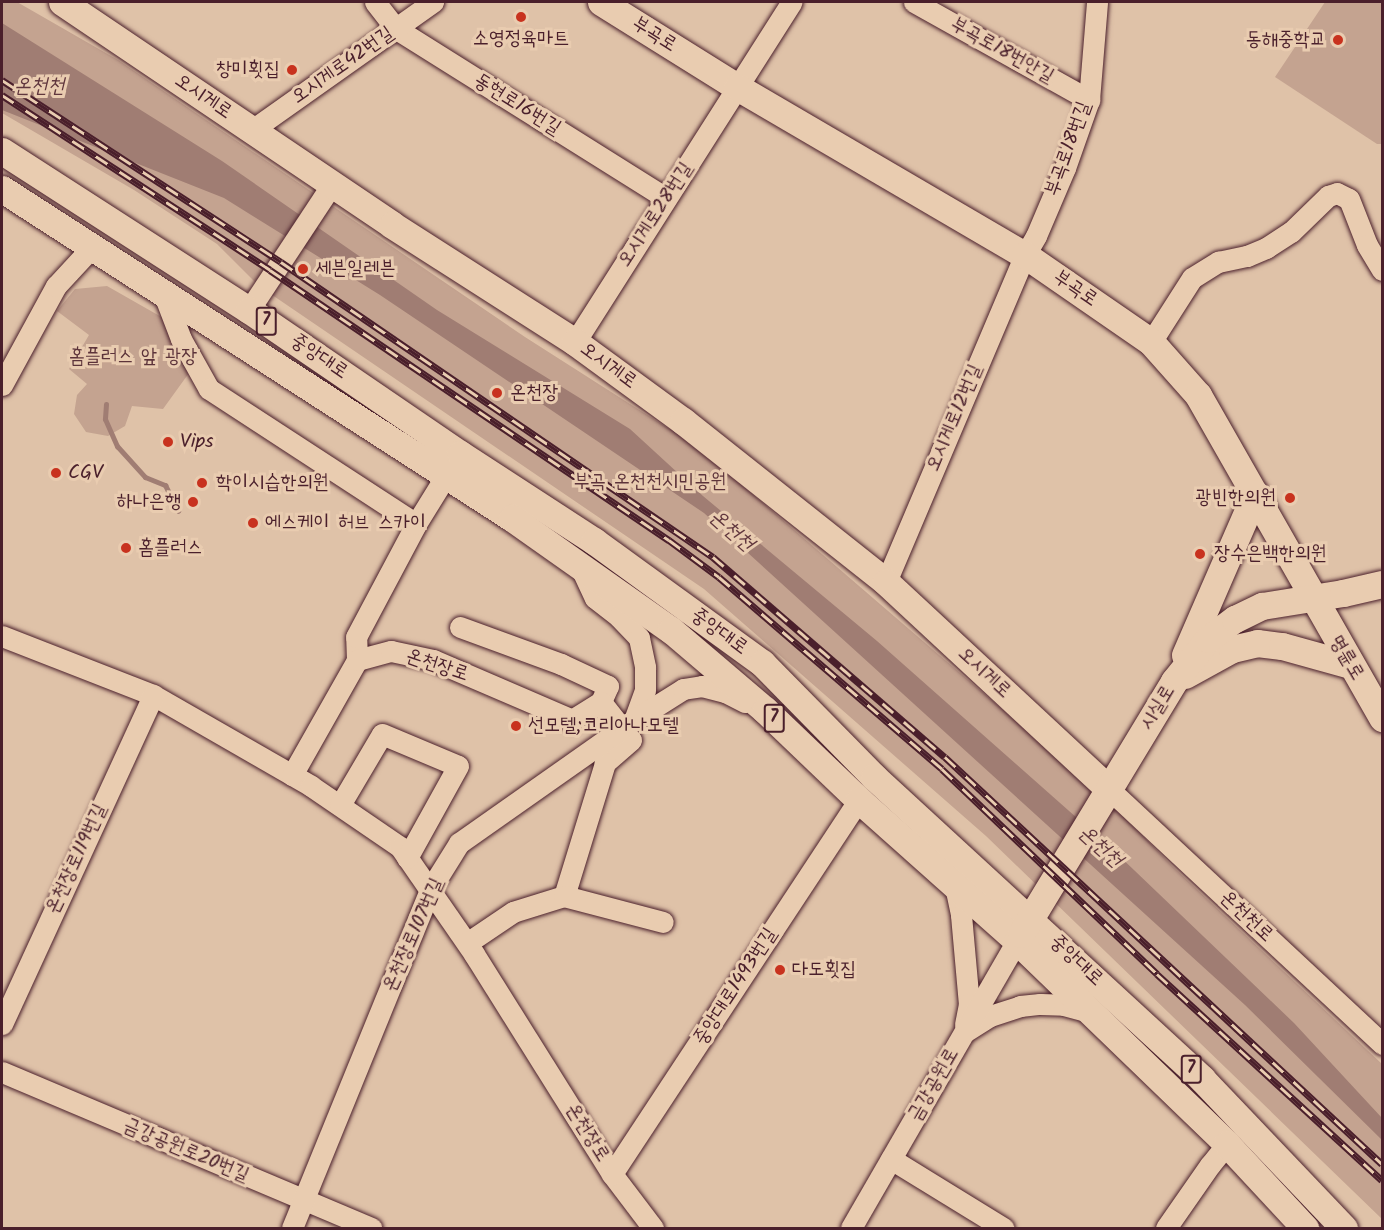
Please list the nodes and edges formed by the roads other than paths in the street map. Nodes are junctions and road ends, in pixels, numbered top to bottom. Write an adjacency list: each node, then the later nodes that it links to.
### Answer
1 (62, 2): 11 (main road, 오시게로)
2 (375, 2): 8 (street, 동현로16번길)
3 (433, 2): 8 (street, 오시게로42번길)
4 (601, 2): 9 (main road, 부곡로)
5 (792, 2): 9 (street)
6 (914, 2): 10 (street, 부곡로18번안길)
7 (1097, 2): 10 (street, 부곡로18번길)
8 (395, 28): 11 (street, 오시게로42번길); 15 (street, 동현로16번길)
9 (737, 87): 15 (street, 오시게로28번길); 17 (main road, 부곡로)
10 (1089, 100): 17 (street, 부곡로18번길)
11 (252, 130): 13 (main road, 오시게로)
12 (2, 151): 20 (main road, 중앙대로 / 7)
13 (332, 184): 20 (street); 21 (main road, 오시게로)
14 (2, 189): 16 (main road, 중앙대로 / 7)
15 (666, 198): 21 (street, 오시게로28번길)
16 (92, 247): 19 (main road, 중앙대로 / 7); 23 (street)
17 (1025, 255): 22 (main road, 부곡로); 28 (street, 오시게로12번길)
18 (1383, 270): 22 (street)
19 (163, 292): 24 (main road, 중앙대로 / 7); 26 (street)
20 (249, 310): 49 (main road, 중앙대로 / 7)
21 (574, 342): 28 (main road, 오시게로)
22 (1151, 342): 25 (main road, 부곡로)
23 (2, 385)
24 (445, 477): 26 (street); 27 (main road, 중앙대로 / 7)
25 (1256, 494): 30 (main road, 부곡로); 35 (main road)
26 (416, 524): 33 (street)
27 (579, 564): 38 (main road, 중앙대로 / 7); 40 (street)
28 (886, 582): 42 (main road, 오시게로)
29 (1383, 584): 30 (main road, 시실로)
30 (1311, 597): 34 (main road, 명륜로); 35 (main road, 시실로)
31 (460, 627): 37 (street)
32 (2, 636): 36 (street, 온천장로)
33 (357, 660): 37 (street, 온천장로); 41 (street)
34 (1350, 665): 35 (main road); 39 (main road, 명륜로)
35 (1174, 681): 42 (main road, 시실로)
36 (153, 694): 41 (street, 온천장로); 54 (street, 온천장로119번길)
37 (604, 694): 40 (street)
38 (765, 710): 40 (street, 온천장로107번길); 43 (main road, 중앙대로 / 7)
39 (1383, 718)
40 (628, 725): 47 (street, 온천장로107번길); 48 (street)
41 (292, 775): 44 (street, 온천장로)
42 (1106, 794): 49 (main road, 시실로); 56 (street, 온천천로)
43 (859, 800): 46 (main road, 중앙대로 / 7); 60 (street, 중앙대로1493번길)
44 (340, 805): 45 (street, 온천장로); 45 (street)
45 (407, 858): 47 (street, 온천장로)
46 (955, 886): 51 (main road, 중앙대로 / 7); 55 (street)
47 (431, 888): 52 (street, 온천장로); 61 (street, 온천장로107번길)
48 (564, 896): 50 (street); 52 (street)
49 (1030, 918): 51 (main road, 시실로); 69 (main road, 중앙대로 / 7)
50 (663, 922)
51 (1017, 941): 53 (main road, 중앙대로 / 7); 55 (street, 금강공원로)
52 (467, 943): 60 (street, 온천장로)
53 (1090, 1012): 55 (street); 58 (main road, 중앙대로 / 7)
54 (2, 1024)
55 (963, 1033): 59 (street, 금강공원로)
56 (1383, 1044)
57 (2, 1072): 61 (street, 금강공원로20번길)
58 (1227, 1144): 67 (street); 68 (main road, 중앙대로 / 7)
59 (891, 1159): 65 (street, 금강공원로); 66 (street)
60 (612, 1174): 64 (street, 온천장로)
61 (303, 1202): 62 (street, 온천장로107번길); 63 (street, 금강공원로20번길)
62 (292, 1228)
63 (372, 1228)
64 (653, 1228)
65 (851, 1228)
66 (1003, 1228)
67 (1166, 1228)
68 (1305, 1228)
69 (1344, 1228)

